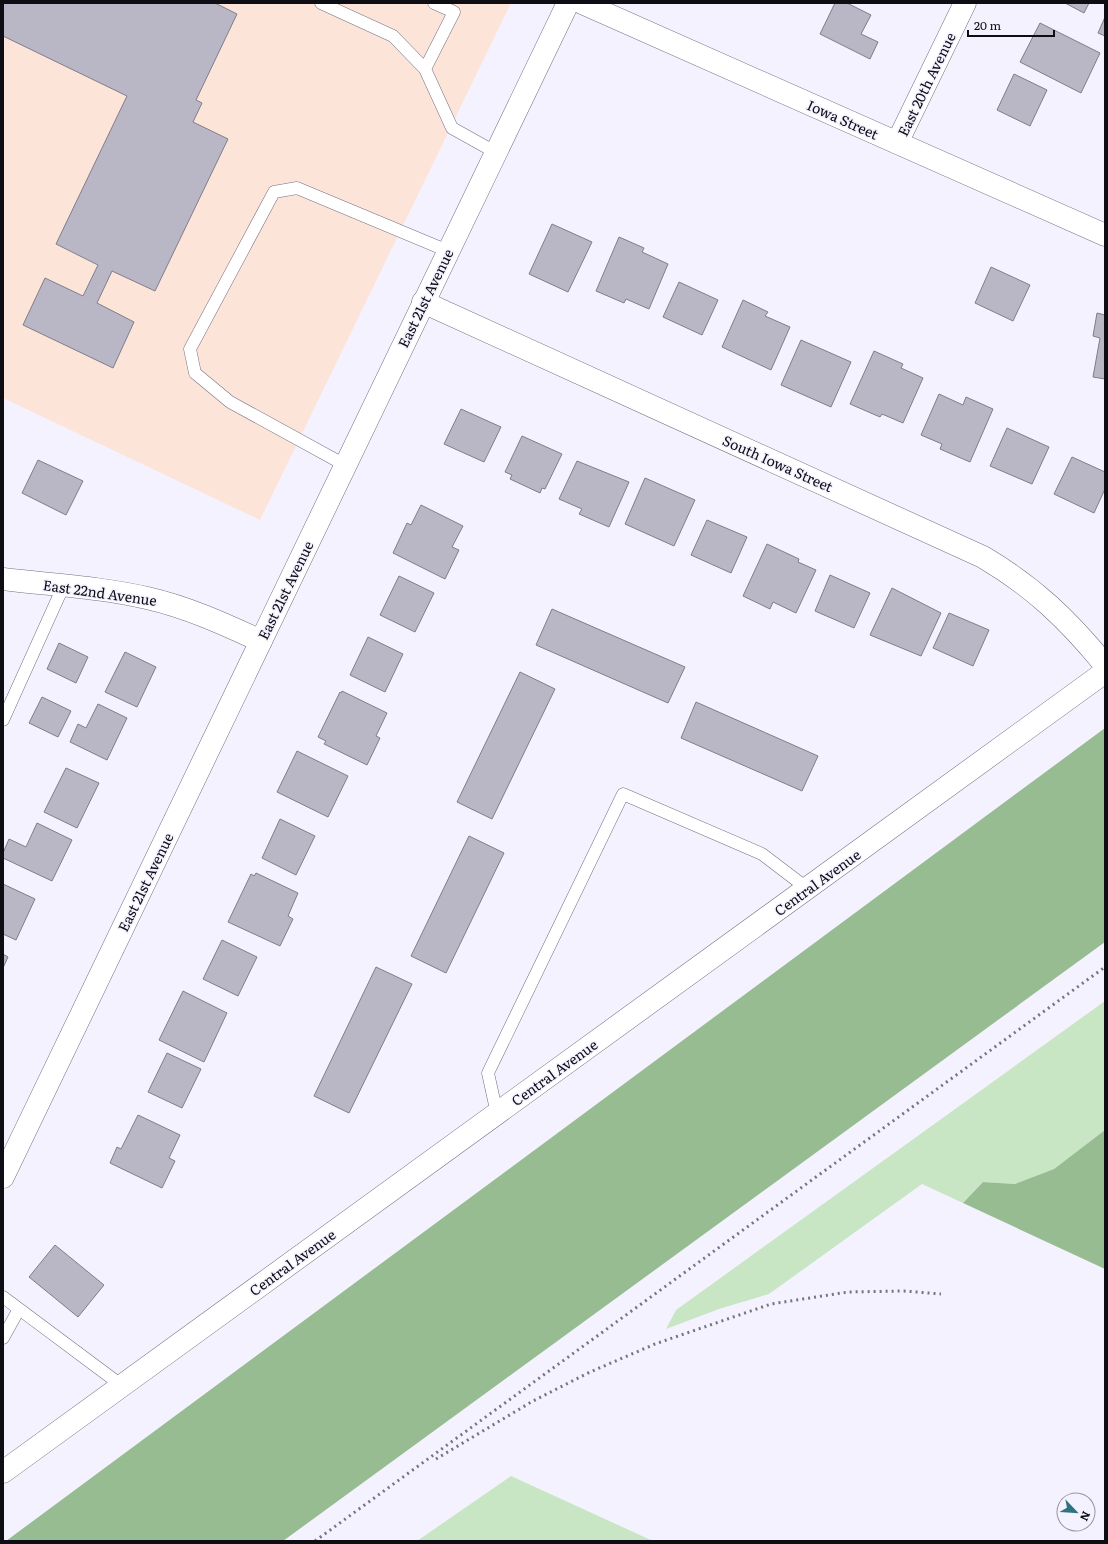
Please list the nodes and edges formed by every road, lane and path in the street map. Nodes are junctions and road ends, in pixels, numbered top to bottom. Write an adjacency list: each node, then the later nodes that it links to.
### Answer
1 (321, 3): 6 (lane)
2 (434, 3): 6 (lane)
3 (568, 3): 8 (street, East 21st Avenue)
4 (582, 3): 7 (street, Iowa Street)
5 (965, 3): 7 (street, East 20th Avenue)
6 (425, 69): 8 (lane)
7 (897, 143): 9 (street, Iowa Street)
8 (495, 152): 10 (street, East 21st Avenue)
9 (1105, 235)
10 (448, 251): 11 (street, East 21st Avenue); 12 (lane)
11 (423, 302): 12 (street, East 21st Avenue); 16 (street, South Iowa Street)
12 (345, 465): 15 (street, East 21st Avenue)
13 (3, 579): 14 (street, East 22nd Avenue)
14 (63, 587): 15 (street, East 22nd Avenue); 18 (lane)
15 (261, 641): 21 (street, East 21st Avenue)
16 (1105, 665)
17 (1105, 672): 19 (street, Central Avenue)
18 (3, 720)
19 (808, 888): 20 (street, Central Avenue); 20 (lane)
20 (497, 1114): 25 (street, Central Avenue)
21 (3, 1177)
22 (3, 1297): 23 (lane)
23 (19, 1309): 24 (lane); 25 (lane)
24 (3, 1338)
25 (121, 1385): 26 (street, Central Avenue)
26 (3, 1472)

